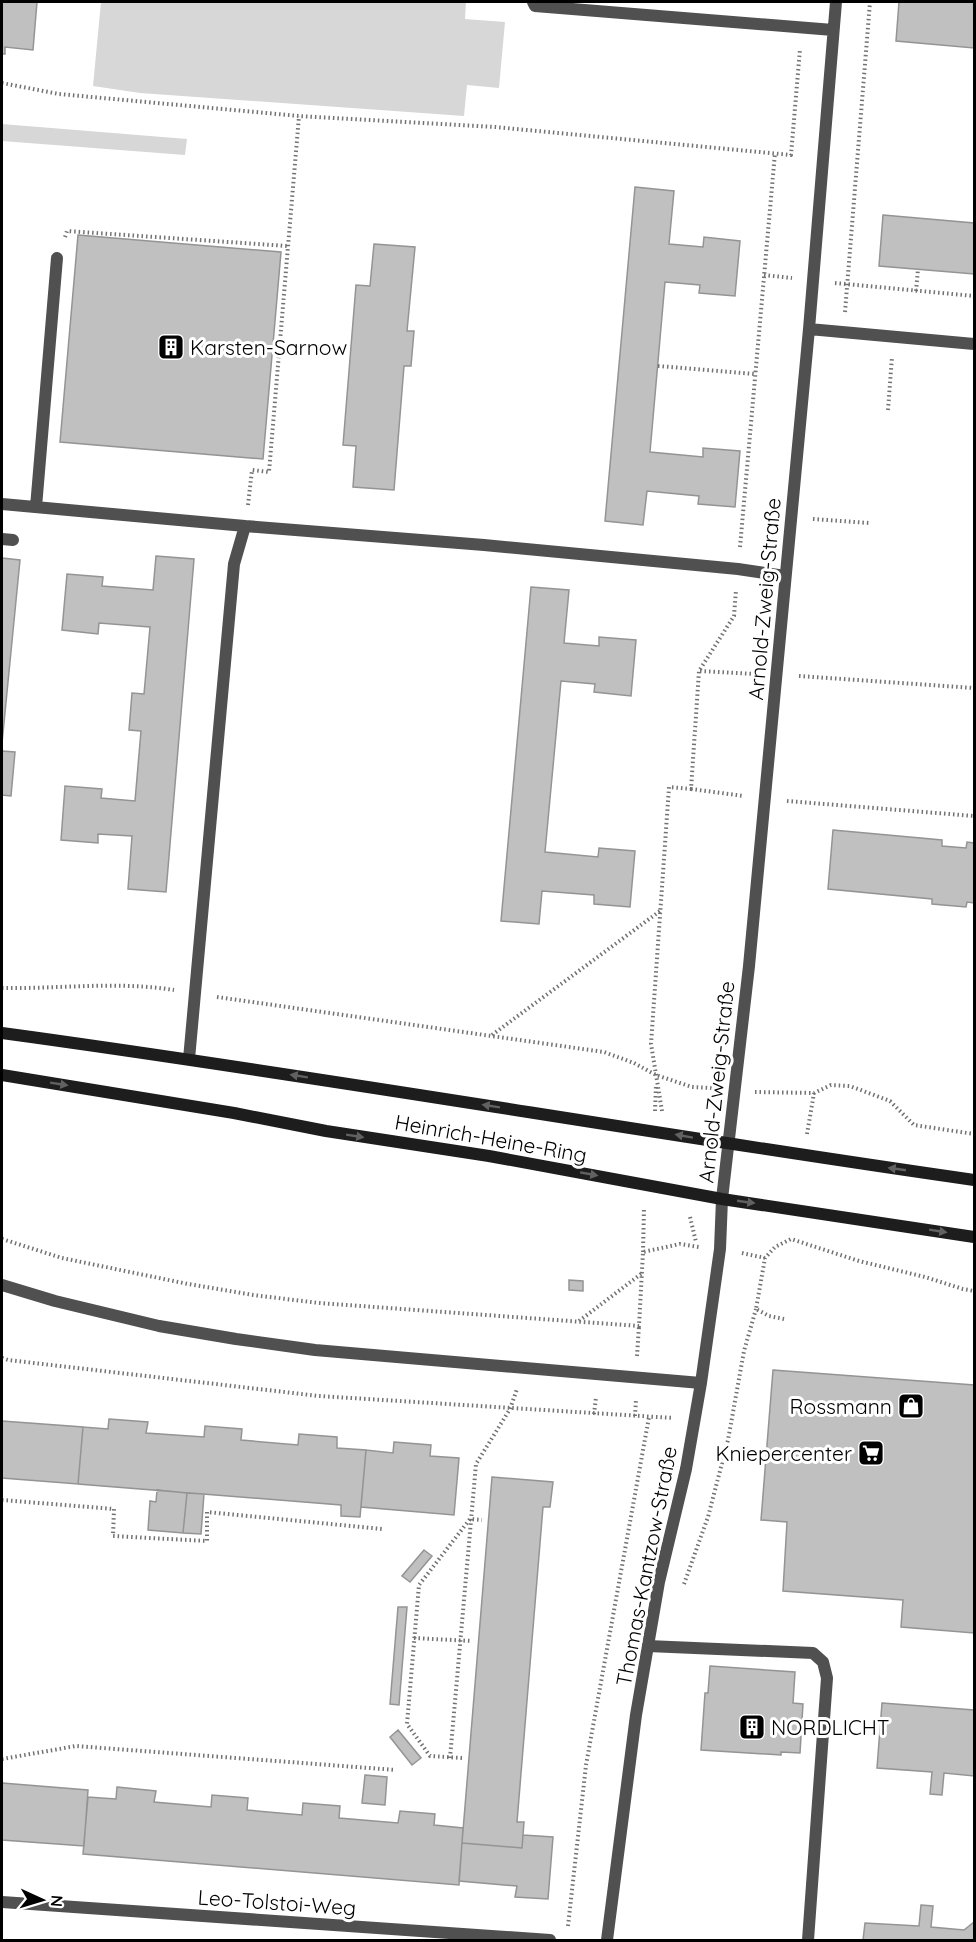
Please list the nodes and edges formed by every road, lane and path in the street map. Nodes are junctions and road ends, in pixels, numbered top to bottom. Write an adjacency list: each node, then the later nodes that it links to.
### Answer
1 (534, 2): 4 (street)
2 (836, 2): 5 (street, Arnold-Zweig-Straße)
3 (870, 2): 14 (path)
4 (802, 28): 5 (street); 8 (path)
5 (833, 30): 13 (street, Arnold-Zweig-Straße)
6 (2, 83): 7 (path)
7 (299, 116): 8 (path); 9 (path)
8 (775, 153): 12 (path)
9 (287, 246): 10 (path); 28 (path)
10 (57, 258): 25 (street)
11 (918, 269): 15 (path)
12 (764, 275): 13 (path); 22 (path)
13 (813, 280): 14 (path); 17 (street, Arnold-Zweig-Straße)
14 (848, 284): 15 (path); 18 (path)
15 (916, 291): 16 (path)
16 (975, 296)
17 (809, 329): 18 (street); 26 (street, Arnold-Zweig-Straße)
18 (844, 332): 19 (street)
19 (893, 337): 20 (street); 23 (path)
20 (975, 344)
21 (658, 366): 22 (path)
22 (755, 374): 29 (path)
23 (888, 410)
24 (2, 504): 25 (street)
25 (36, 507): 28 (street)
26 (791, 518): 27 (path); 30 (street, Arnold-Zweig-Straße)
27 (869, 523)
28 (245, 526): 29 (street); 39 (street)
29 (738, 569): 30 (street); 31 (path)
30 (786, 576): 32 (street, Arnold-Zweig-Straße)
31 (699, 671): 32 (path); 34 (path)
32 (776, 675): 33 (path); 35 (street, Arnold-Zweig-Straße)
33 (975, 688)
34 (691, 789): 35 (path); 37 (path)
35 (765, 799): 36 (path); 45 (street, Arnold-Zweig-Straße)
36 (975, 816)
37 (661, 911): 41 (path); 44 (path)
38 (2, 988): 39 (path)
39 (196, 994): 41 (path); 42 (street)
40 (2, 1033): 42 (main road, Heinrich-Heine-Ring)
41 (491, 1036): 44 (path)
42 (189, 1059): 46 (main road, Heinrich-Heine-Ring, one-way to 42)
43 (2, 1075): 50 (main road, Heinrich-Heine-Ring, one-way to 50)
44 (656, 1076): 45 (path); 46 (path)
45 (735, 1090): 47 (path); 48 (street, Arnold-Zweig-Straße)
46 (667, 1134): 48 (main road, Heinrich-Heine-Ring, one-way to 46)
47 (975, 1134)
48 (728, 1144): 49 (main road, Heinrich-Heine-Ring, one-way to 48); 51 (street, Arnold-Zweig-Straße)
49 (975, 1180)
50 (684, 1192): 51 (main road, Heinrich-Heine-Ring); 54 (path)
51 (722, 1199): 52 (main road, Heinrich-Heine-Ring, one-way to 52); 55 (street, Thomas-Kantzow-Straße)
52 (975, 1237)
53 (2, 1239): 62 (path)
54 (696, 1246): 55 (path); 56 (path); 58 (path)
55 (720, 1249): 57 (path); 65 (street, Thomas-Kantzow-Straße)
56 (697, 1257)
57 (765, 1258): 60 (path); 61 (path)
58 (641, 1274): 62 (path); 62 (path)
59 (2, 1285): 64 (street)
60 (975, 1291)
61 (784, 1319)
62 (578, 1321)
63 (2, 1358): 66 (path)
64 (524, 1367): 65 (street); 66 (path)
65 (701, 1383): 68 (street, Thomas-Kantzow-Straße)
66 (510, 1408): 67 (path); 70 (path)
67 (649, 1417): 68 (path); 82 (path)
68 (695, 1419): 76 (street, Thomas-Kantzow-Straße)
69 (2, 1500): 72 (path)
70 (470, 1519): 71 (path); 73 (path); 74 (path)
71 (482, 1520)
72 (382, 1529)
73 (414, 1638): 74 (path); 77 (path)
74 (460, 1641): 75 (path); 77 (path)
75 (472, 1641)
76 (648, 1646): 84 (street, Thomas-Kantzow-Straße); 85 (street)
77 (450, 1758): 78 (path)
78 (462, 1758)
79 (2, 1759): 80 (path)
80 (396, 1770)
81 (2, 1902): 83 (street, Leo-Tolstoi-Weg)
82 (568, 1929)
83 (550, 1941)
84 (607, 1941)
85 (808, 1941)

